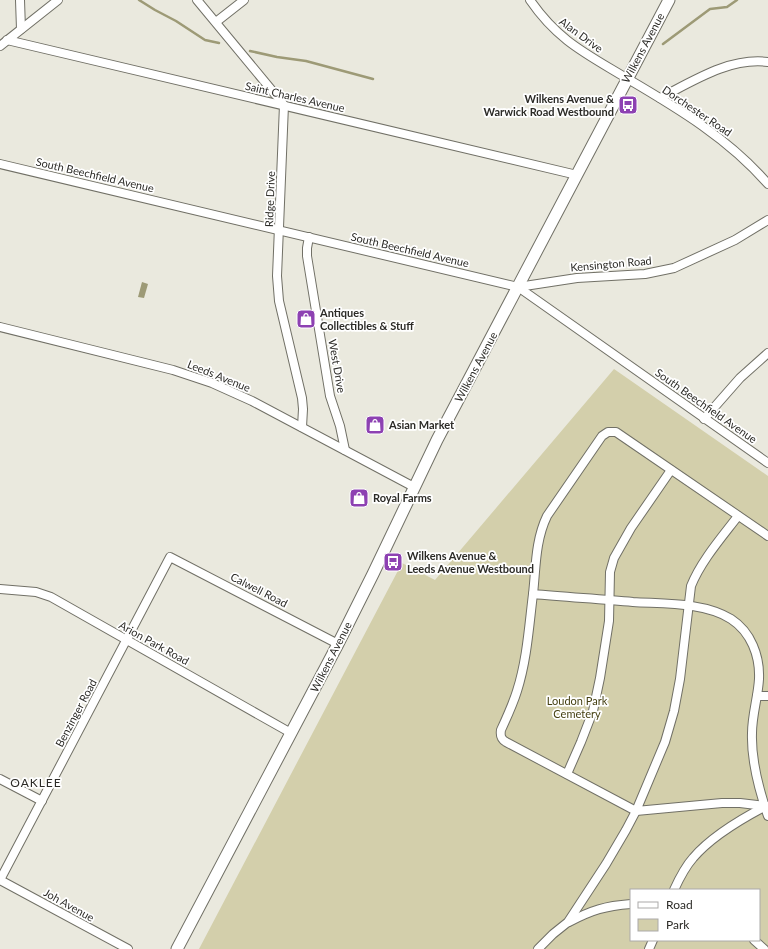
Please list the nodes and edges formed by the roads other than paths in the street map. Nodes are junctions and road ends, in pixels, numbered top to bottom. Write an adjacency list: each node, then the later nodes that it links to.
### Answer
1 (20, 0): 8 (street)
2 (58, 0): 8 (street)
3 (198, 0): 7 (street)
4 (244, 0): 7 (street)
5 (530, 0): 12 (street, Alan Drive)
6 (669, 0): 12 (main road, Wilkens Avenue)
7 (216, 22): 14 (street)
8 (21, 29): 9 (street)
9 (7, 40): 10 (street); 14 (street, Saint Charles Avenue)
10 (0, 46)
11 (768, 62): 13 (street)
12 (627, 78): 13 (street, Dorchester Road); 16 (main road, Wilkens Avenue)
13 (660, 98): 17 (street, Dorchester Road)
14 (284, 105): 16 (street, Saint Charles Avenue); 19 (street, Ridge Drive)
15 (0, 164): 19 (street, South Beechfield Avenue)
16 (577, 175): 21 (main road, Wilkens Avenue)
17 (768, 184)
18 (768, 220): 21 (street, Kensington Road)
19 (280, 230): 20 (street, South Beechfield Avenue); 25 (street, Ridge Drive)
20 (309, 237): 21 (street, South Beechfield Avenue); 26 (street, West Drive)
21 (518, 287): 24 (street, South Beechfield Avenue); 29 (main road, Wilkens Avenue)
22 (0, 327): 25 (street, Leeds Avenue)
23 (768, 353): 24 (street)
24 (704, 418): 27 (street, South Beechfield Avenue)
25 (302, 427): 26 (street, Leeds Avenue)
26 (345, 450): 29 (street, Leeds Avenue)
27 (768, 463)
28 (671, 470): 30 (street); 34 (street); 35 (street)
29 (414, 487): 38 (main road, Wilkens Avenue)
30 (738, 516): 31 (street); 36 (street)
31 (768, 536)
32 (170, 557): 37 (street, Benzinger Road); 38 (street, Calwell Road)
33 (0, 589): 37 (street, Arion Park Road)
34 (533, 594): 35 (street); 42 (street)
35 (610, 600): 36 (street); 42 (street)
36 (689, 606): 39 (street); 46 (street)
37 (127, 640): 41 (street, Arion Park Road); 44 (street, Benzinger Road)
38 (338, 644): 41 (main road, Wilkens Avenue)
39 (757, 696): 40 (street); 45 (street)
40 (768, 696)
41 (291, 733): 54 (main road, Wilkens Avenue)
42 (567, 774): 46 (street)
43 (0, 779): 44 (street)
44 (42, 801): 48 (street, Benzinger Road)
45 (766, 805): 46 (street); 47 (street); 49 (street)
46 (636, 810): 51 (street)
47 (768, 816)
48 (0, 880): 53 (street, Joh Avenue)
49 (675, 889)
50 (630, 904): 51 (street)
51 (568, 922): 55 (street)
52 (755, 941): 56 (street)
53 (128, 949)
54 (177, 949)
55 (538, 949)
56 (764, 949)

